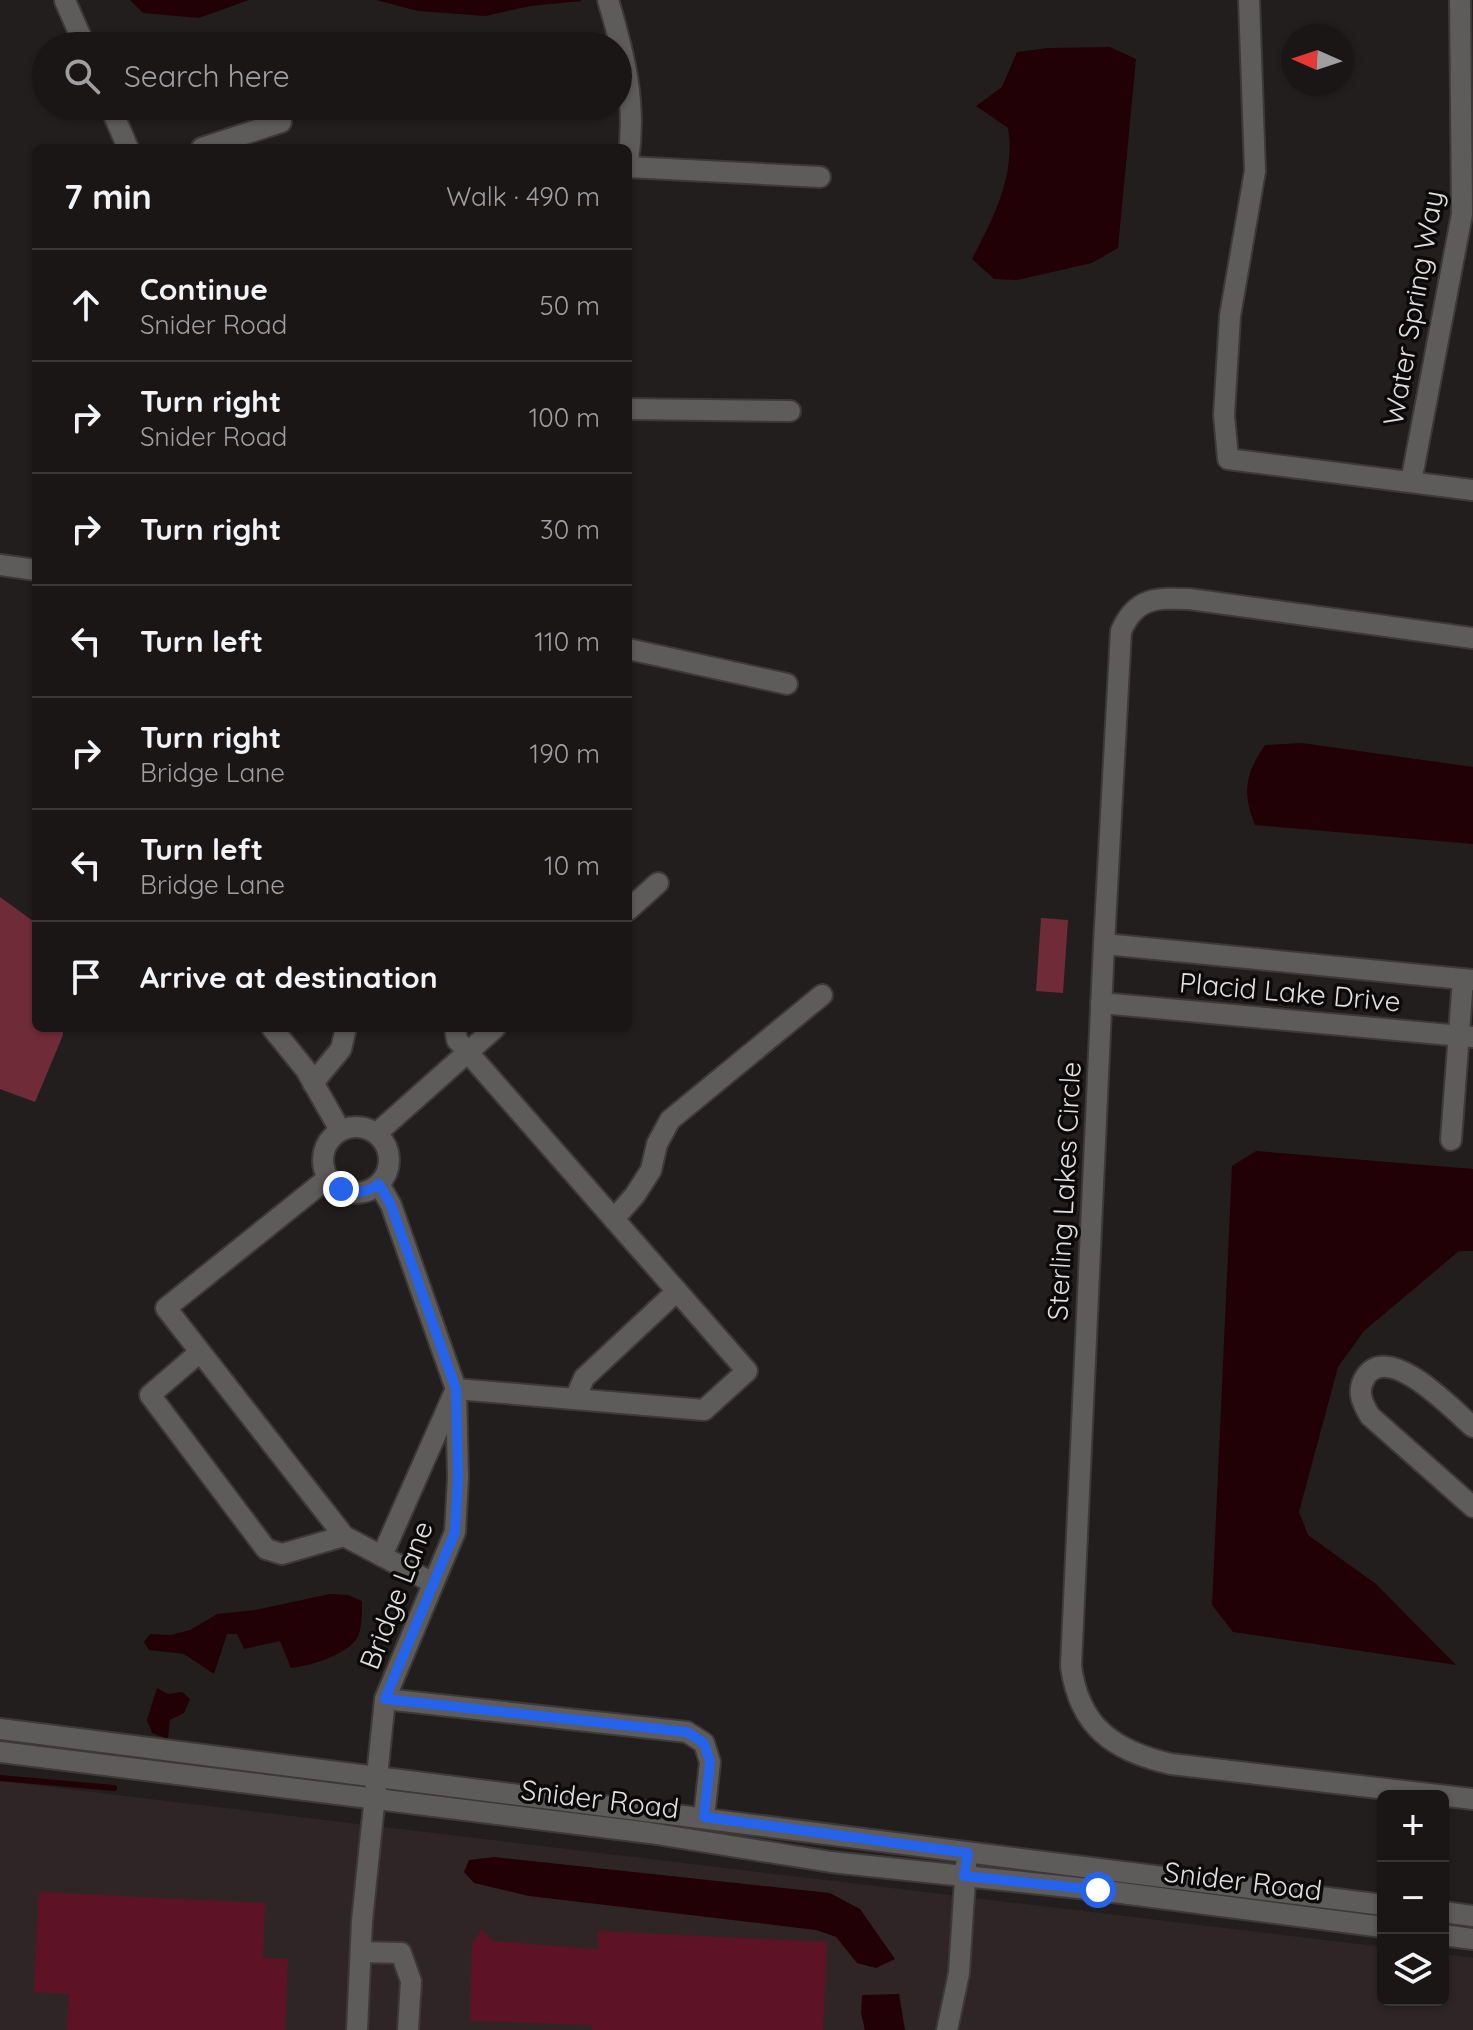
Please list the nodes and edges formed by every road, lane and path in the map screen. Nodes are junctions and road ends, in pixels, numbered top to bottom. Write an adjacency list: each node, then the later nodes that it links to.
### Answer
1 (608, 0): 6 (street)
2 (1249, 0): 17 (street)
3 (1460, 0): 17 (street, Water Spring Way)
4 (65, 1): 5 (street)
5 (79, 32)
6 (617, 32)
7 (116, 120): 10 (street)
8 (632, 120): 12 (street)
9 (281, 122): 11 (street)
10 (126, 144)
11 (214, 144)
12 (629, 144)
13 (632, 167): 14 (street)
14 (820, 177)
15 (632, 409): 16 (street)
16 (790, 411)
17 (1411, 482): 18 (street)
18 (1473, 490)
19 (0, 565): 20 (street)
20 (32, 569)
21 (1473, 638): 26 (street, Sterling Lakes Circle)
22 (632, 650): 23 (street)
23 (787, 684)
24 (658, 883): 25 (street)
25 (632, 906)
26 (1104, 944): 27 (street, Placid Lake Drive); 29 (street, Sterling Lakes Circle)
27 (1468, 980): 34 (street)
28 (822, 995): 42 (street)
29 (1101, 1003): 34 (street, Placid Lake Drive); 57 (street, Sterling Lakes Circle)
30 (275, 1032): 36 (street)
31 (345, 1032): 36 (street)
32 (456, 1032): 35 (street)
33 (490, 1032): 35 (street)
34 (1466, 1036): 39 (street)
35 (468, 1052): 38 (street); 42 (street)
36 (313, 1083): 37 (street)
37 (340, 1130): 38 (street); 40 (street)
38 (377, 1133): 41 (street)
39 (1451, 1140)
40 (328, 1178): 41 (street); 44 (street)
41 (379, 1184): 45 (street, Bridge Lane)
42 (614, 1219): 43 (street)
43 (677, 1291): 46 (street); 46 (street)
44 (200, 1352): 49 (street); 49 (street)
45 (456, 1389): 46 (street); 50 (street); 51 (street, Bridge Lane)
46 (575, 1399)
47 (1473, 1427): 48 (street)
48 (1473, 1507)
49 (344, 1536): 50 (street)
50 (382, 1556): 51 (street)
51 (433, 1583): 52 (street, Bridge Lane)
52 (385, 1699): 55 (street, Bridge Lane); 58 (street)
53 (0, 1729): 55 (street, Snider Road)
54 (0, 1752): 56 (street, Snider Road)
55 (376, 1777): 56 (street, Bridge Lane); 58 (street, Snider Road)
56 (373, 1799): 60 (street, Snider Road); 67 (street, Bridge Lane)
57 (1473, 1799)
58 (704, 1817): 59 (street, Snider Road)
59 (968, 1853): 60 (street); 61 (street, Snider Road)
60 (964, 1876): 64 (street, Snider Road); 70 (street)
61 (1377, 1904)
62 (1449, 1913): 63 (street)
63 (1473, 1916)
64 (1377, 1926)
65 (1449, 1936): 66 (street)
66 (1473, 1939)
67 (361, 1952): 68 (street, Bridge Lane); 69 (street)
68 (357, 2030)
69 (408, 2030)
70 (947, 2030)

